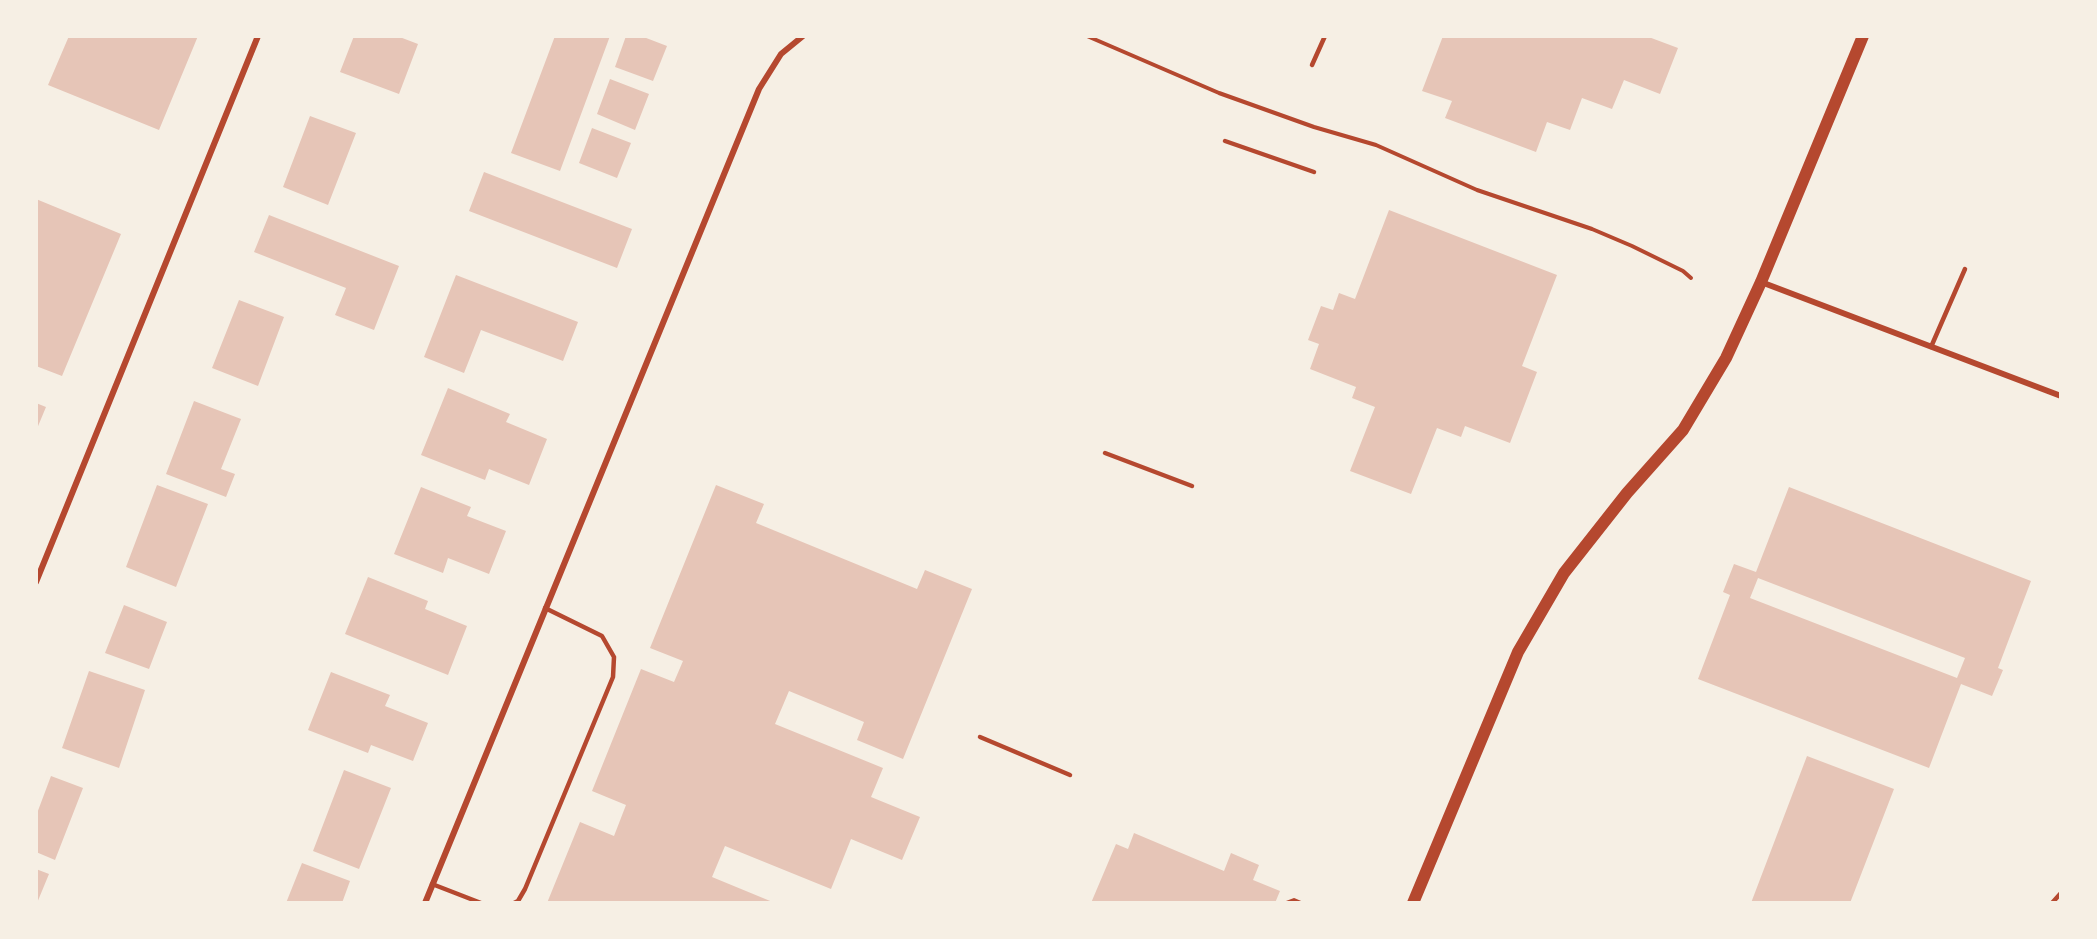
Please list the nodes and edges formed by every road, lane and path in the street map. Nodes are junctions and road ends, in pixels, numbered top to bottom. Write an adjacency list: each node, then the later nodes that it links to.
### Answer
1 (258, 36): 16 (street)
2 (803, 36): 17 (street)
3 (1087, 36): 10 (path)
4 (1325, 36): 6 (lane)
5 (1863, 36): 11 (main road)
6 (1312, 65)
7 (1225, 141): 8 (lane)
8 (1314, 172)
9 (1965, 268): 12 (lane)
10 (1690, 278)
11 (1761, 282): 12 (street); 27 (main road)
12 (1931, 347): 13 (street)
13 (2061, 396)
14 (1105, 453): 15 (lane)
15 (1191, 486)
16 (36, 582)
17 (545, 609): 20 (street); 24 (lane)
18 (980, 737): 19 (lane)
19 (1070, 775)
20 (432, 885): 22 (street); 23 (lane)
21 (2061, 893): 28 (lane)
22 (425, 903)
23 (482, 903)
24 (514, 903)
25 (1286, 903): 26 (path)
26 (1301, 903)
27 (1413, 903)
28 (2052, 903)

